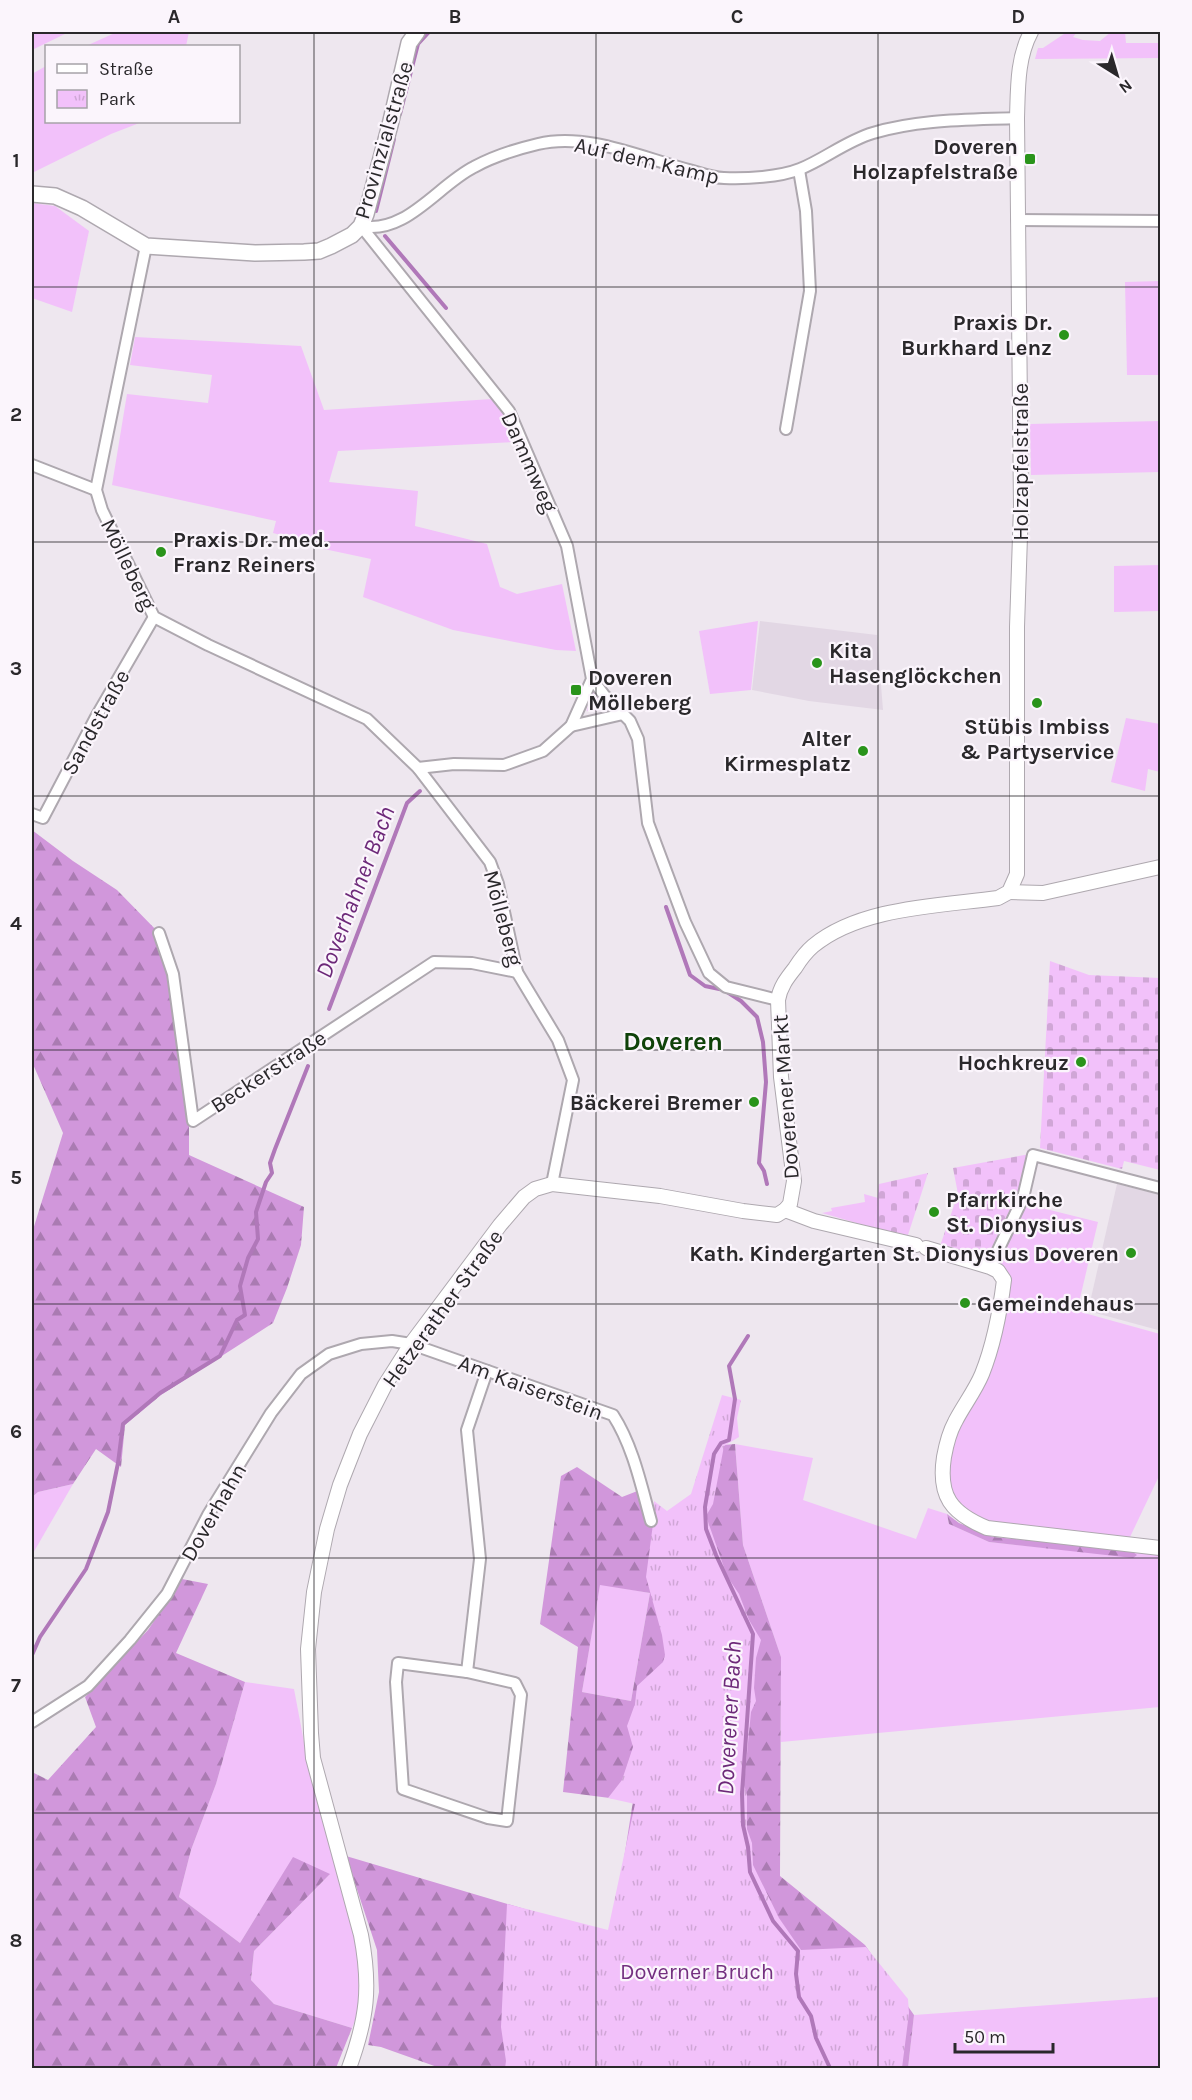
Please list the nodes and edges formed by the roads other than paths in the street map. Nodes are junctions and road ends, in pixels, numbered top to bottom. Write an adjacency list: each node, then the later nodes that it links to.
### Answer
1 (417, 32): 8 (main road, Provinzialstraße)
2 (1031, 32): 3 (street, Holzapfelstraße)
3 (1017, 118): 4 (street, Auf dem Kamp); 6 (street, Holzapfelstraße)
4 (799, 170): 8 (street, Auf dem Kamp); 10 (street)
5 (32, 194): 9 (main road, Provinzialstraße)
6 (1017, 220): 7 (street); 20 (street, Holzapfelstraße)
7 (1161, 221)
8 (367, 227): 9 (main road, Provinzialstraße); 14 (street, Dammweg)
9 (146, 246): 12 (street, Mölleberg)
10 (786, 429)
11 (32, 465): 12 (street)
12 (96, 490): 13 (street, Mölleberg)
13 (154, 617): 17 (street, Mölleberg); 18 (street, Sandstraße)
14 (592, 679): 15 (street); 16 (street)
15 (623, 714): 16 (street); 23 (street, Doverener Markt)
16 (571, 726): 17 (street)
17 (418, 768): 22 (street, Mölleberg)
18 (32, 814)
19 (1161, 867): 20 (street)
20 (1008, 892): 23 (street)
21 (159, 933): 22 (street, Beckerstraße)
22 (517, 972): 24 (street, Mölleberg)
23 (778, 1000): 26 (street, Doverener Markt)
24 (552, 1184): 26 (street); 28 (street, Hetzerather Straße)
25 (1161, 1188): 27 (street)
26 (785, 1210): 27 (street)
27 (990, 1267): 31 (street)
28 (411, 1344): 29 (street, Am Kaiserstein); 33 (street, Doverhahn); 34 (street, Hetzerather Straße)
29 (487, 1371): 30 (street, Am Kaiserstein); 32 (street)
30 (651, 1521)
31 (1161, 1548)
32 (467, 1672): 32 (street)
33 (32, 1722)
34 (349, 2068)

